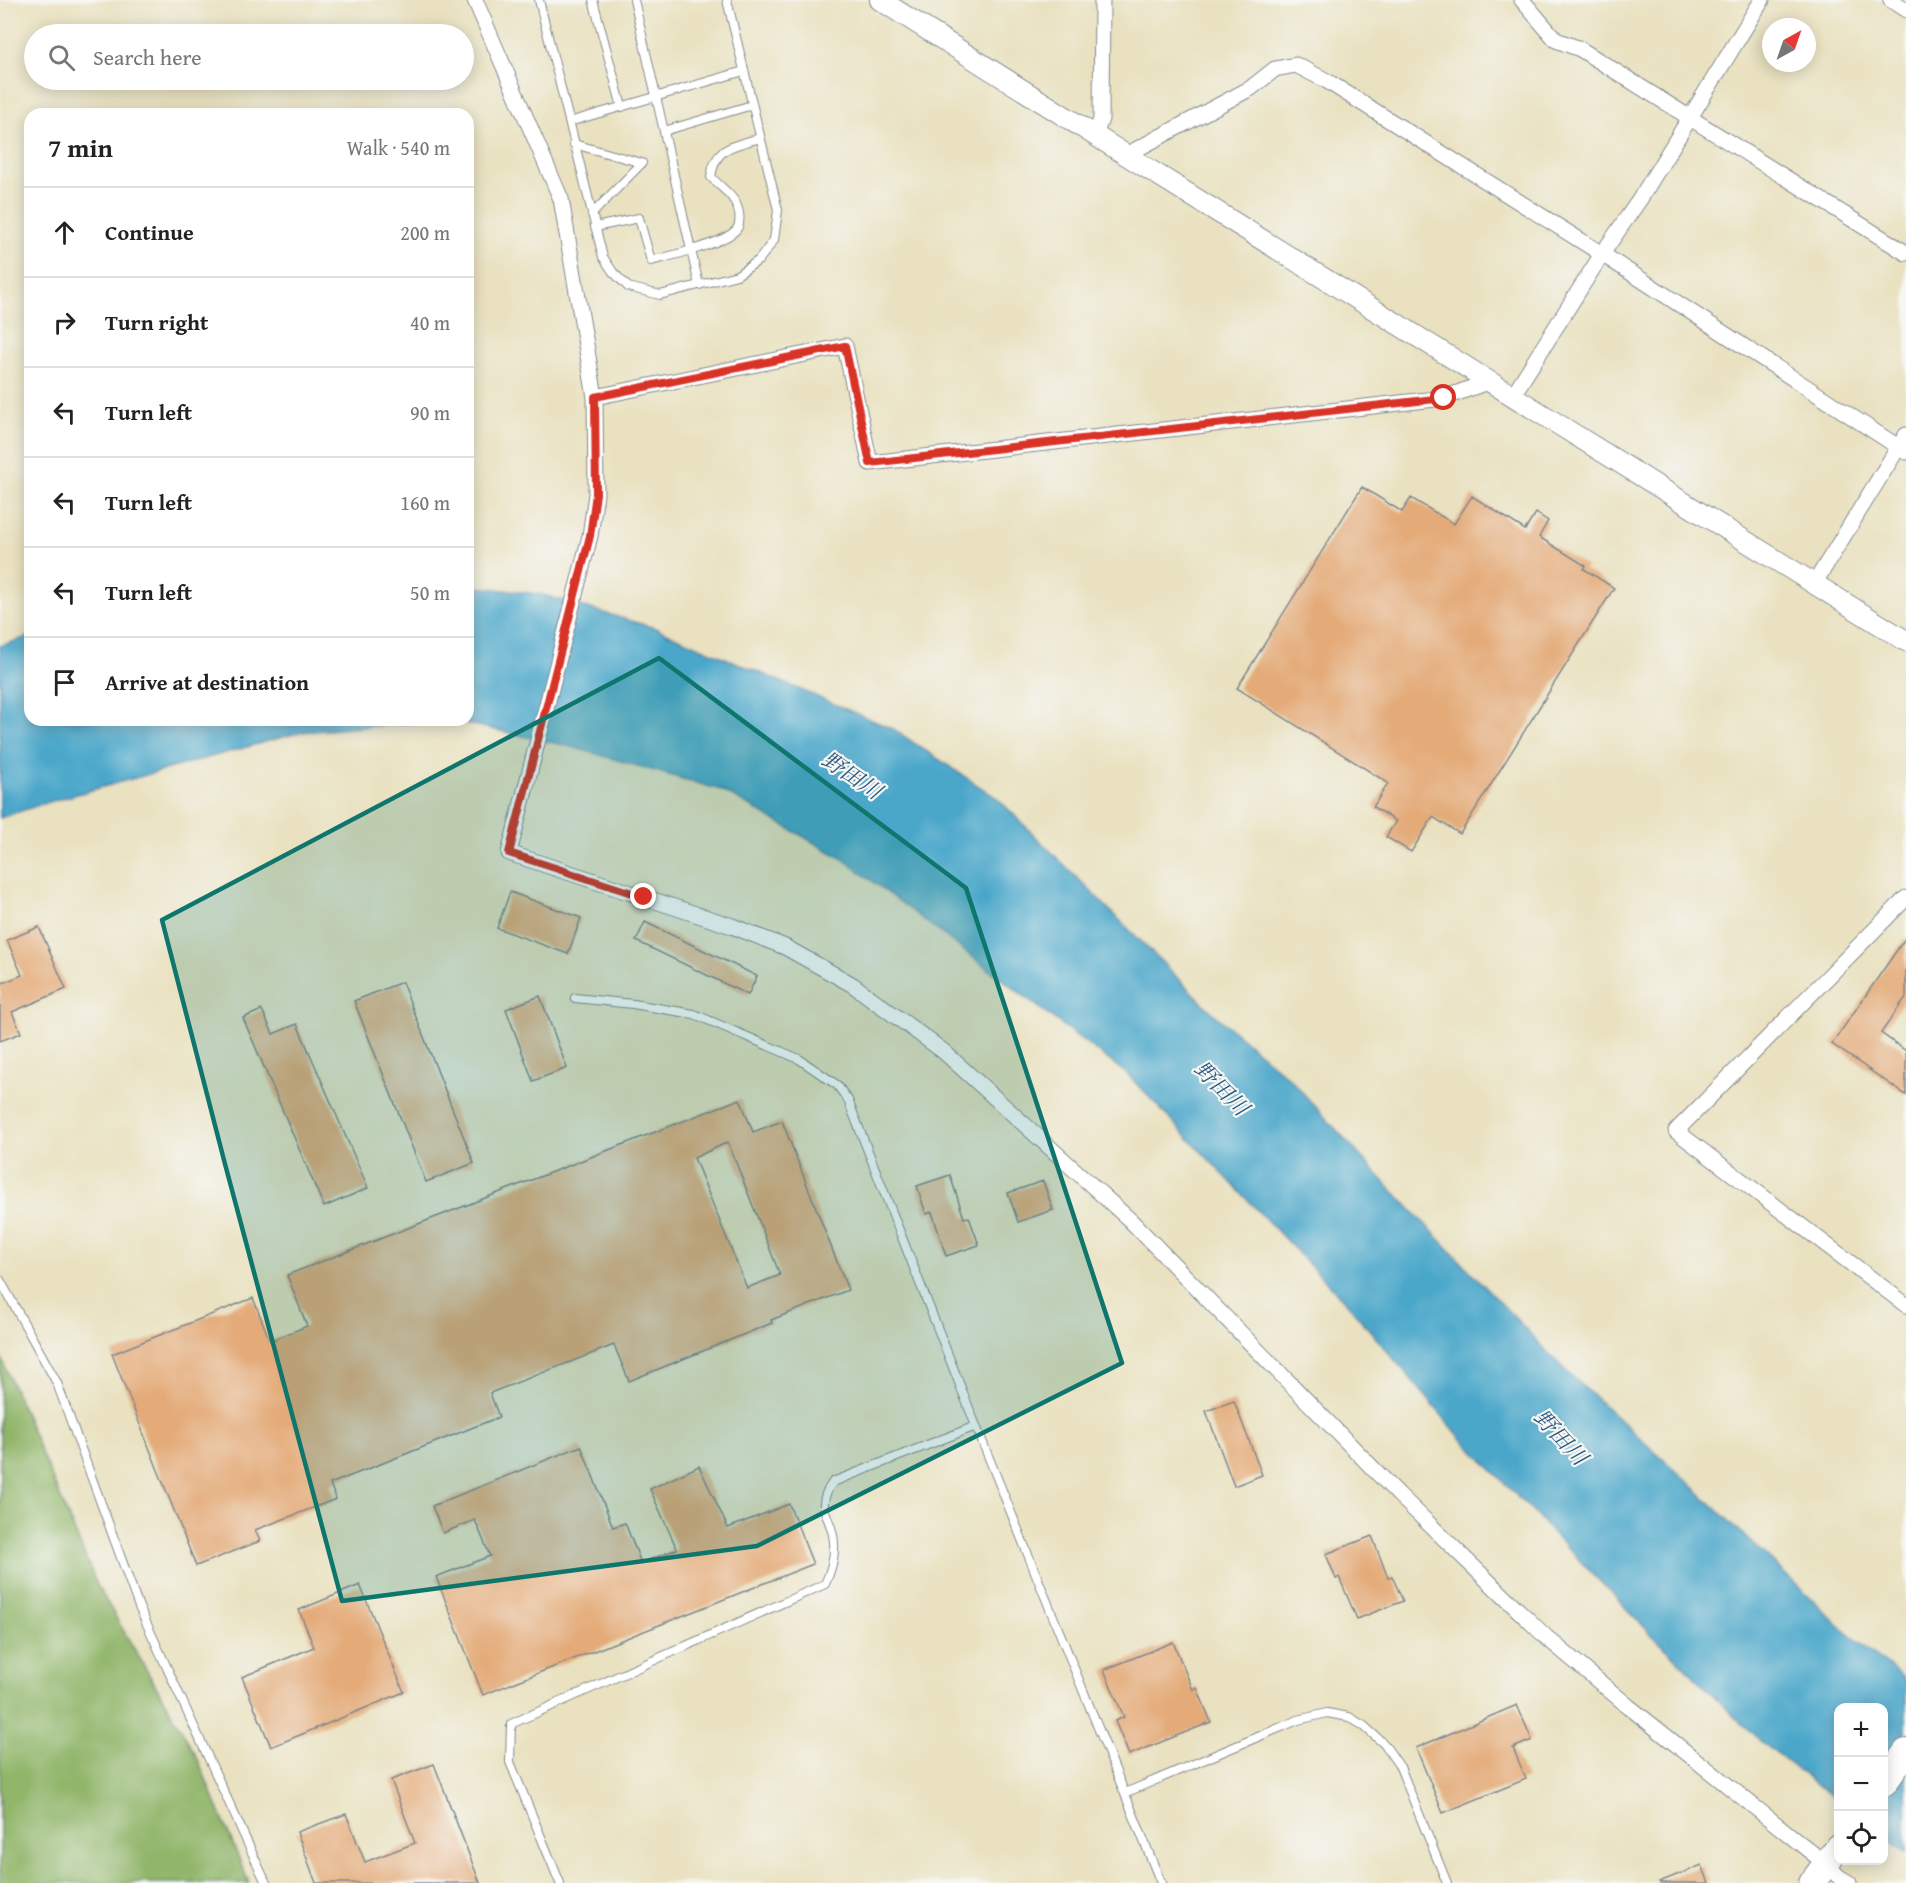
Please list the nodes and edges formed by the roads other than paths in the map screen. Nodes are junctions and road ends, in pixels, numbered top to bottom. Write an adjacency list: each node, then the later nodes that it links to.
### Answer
1 (475, 0): 31 (street)
2 (539, 0): 17 (lane)
3 (593, 0): 15 (lane)
4 (634, 0): 13 (lane)
5 (727, 0): 12 (lane)
6 (880, 0): 19 (street)
7 (1102, 0): 19 (street)
8 (1522, 0): 16 (street)
9 (1762, 0): 16 (street)
10 (1890, 0): 11 (street)
11 (1906, 10)
12 (744, 71): 13 (lane); 14 (lane)
13 (656, 97): 15 (lane); 18 (lane)
14 (752, 105): 18 (lane); 20 (lane)
15 (622, 106): 17 (lane)
16 (1689, 118): 26 (street); 27 (street)
17 (569, 122): 21 (lane)
18 (664, 130): 25 (lane)
19 (1095, 136): 22 (street)
20 (760, 138): 25 (lane); 28 (lane)
21 (574, 144): 23 (lane); 23 (lane)
22 (1126, 155): 27 (street); 29 (street)
23 (592, 214): 24 (lane)
24 (595, 227): 25 (lane); 28 (lane)
25 (691, 250): 28 (lane)
26 (1906, 253)
27 (1602, 254): 30 (street); 32 (street)
28 (699, 285)
29 (1490, 381): 30 (street); 31 (street)
30 (1513, 395): 33 (street)
31 (595, 397): 43 (street)
32 (1904, 445): 33 (street)
33 (1814, 584): 34 (street)
34 (1906, 641)
35 (1906, 898): 38 (street)
36 (575, 998): 39 (lane)
37 (0, 1280): 44 (lane)
38 (1906, 1305)
39 (976, 1426): 42 (lane); 45 (lane)
40 (1906, 1752): 41 (highway)
41 (1888, 1777)
42 (1125, 1793): 46 (lane); 47 (lane)
43 (1826, 1865): 48 (street)
44 (266, 1883)
45 (560, 1883)
46 (1161, 1883)
47 (1447, 1883)
48 (1849, 1883)

